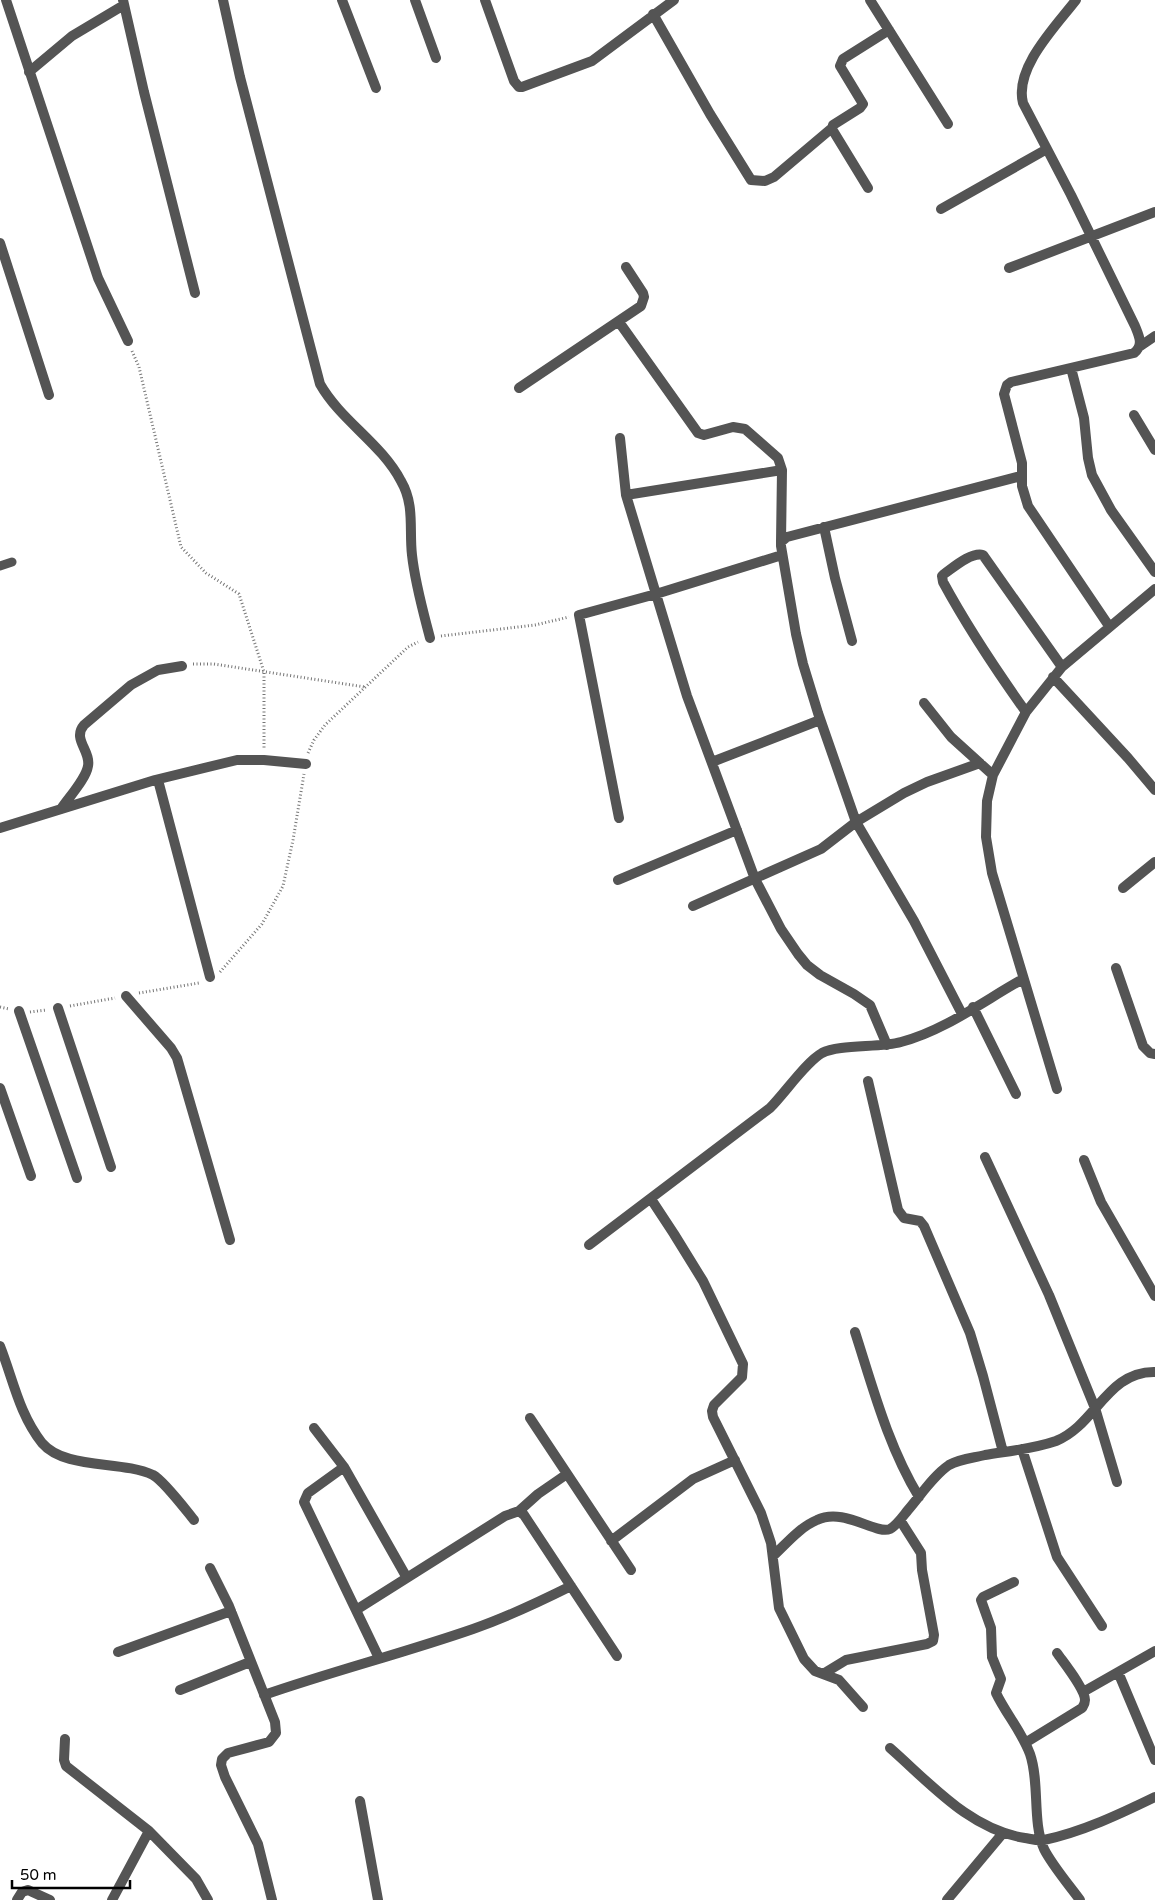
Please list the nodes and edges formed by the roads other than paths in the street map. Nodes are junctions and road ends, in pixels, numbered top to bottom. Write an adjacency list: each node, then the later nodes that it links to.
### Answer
1 (6, 0): 13 (street)
2 (223, 0): 48 (street)
3 (342, 0): 14 (street)
4 (415, 0): 12 (street)
5 (485, 0): 10 (street)
6 (674, 0): 10 (street)
7 (870, 0): 11 (street)
8 (1076, 0): 17 (street)
9 (124, 2): 13 (street); 25 (street)
10 (653, 14): 16 (street)
11 (889, 30): 15 (street); 16 (street)
12 (436, 58)
13 (29, 72): 28 (street)
14 (376, 88)
15 (948, 124)
16 (832, 128): 18 (street)
17 (1047, 149): 19 (street); 21 (street)
18 (868, 188)
19 (941, 209)
20 (1155, 212): 21 (street)
21 (1091, 236): 24 (street); 29 (street)
22 (0, 243): 32 (street)
23 (626, 266): 26 (street)
24 (1009, 268)
25 (195, 293)
26 (618, 322): 31 (street); 36 (street)
27 (1155, 336): 29 (street)
28 (128, 341)
29 (1139, 346): 30 (street)
30 (1071, 368): 37 (street); 44 (street)
31 (518, 388)
32 (50, 394)
33 (1134, 415): 35 (street)
34 (620, 438): 38 (street)
35 (1155, 450)
36 (782, 470): 38 (street); 40 (street)
37 (1021, 476): 39 (street); 47 (street)
38 (626, 495): 46 (street)
39 (824, 528): 40 (street); 49 (street)
40 (782, 542): 41 (street)
41 (782, 555): 46 (street); 55 (street)
42 (12, 562): 43 (lane)
43 (0, 566)
44 (1155, 572)
45 (1154, 592): 47 (street)
46 (656, 594): 56 (street); 63 (street)
47 (1109, 626): 51 (street)
48 (430, 638)
49 (852, 641)
50 (182, 666): 62 (street)
51 (1062, 667): 52 (street); 54 (street)
52 (1054, 676): 54 (street); 61 (street)
53 (924, 703): 57 (street)
54 (1026, 712): 59 (street)
55 (820, 720): 56 (street); 64 (street)
56 (712, 762): 66 (street)
57 (980, 763): 59 (street); 64 (street)
58 (306, 764): 60 (street)
59 (993, 775): 74 (street)
60 (158, 780): 62 (street); 73 (street)
61 (1155, 790)
62 (61, 809): 65 (street)
63 (619, 818)
64 (856, 822): 68 (street); 79 (street)
65 (0, 827)
66 (736, 830): 68 (street); 69 (street)
67 (1155, 862): 70 (street)
68 (755, 879): 71 (street); 80 (street)
69 (618, 880)
70 (1123, 888)
71 (693, 906)
72 (1116, 968): 81 (street)
73 (210, 977)
74 (1023, 979): 76 (street); 84 (street)
75 (126, 996): 92 (street)
76 (973, 1007): 79 (street); 85 (street)
77 (58, 1008): 88 (street)
78 (19, 1011): 90 (street)
79 (962, 1014): 80 (street)
80 (886, 1045): 91 (street)
81 (1155, 1054)
82 (868, 1081): 102 (street)
83 (0, 1088): 89 (street)
84 (1057, 1089)
85 (1016, 1094)
86 (985, 1157): 98 (street)
87 (1084, 1160): 94 (street)
88 (111, 1167)
89 (31, 1176)
90 (77, 1178)
91 (651, 1199): 93 (street); 103 (street)
92 (230, 1240)
93 (589, 1245)
94 (1155, 1296)
95 (855, 1332): 107 (street)
96 (0, 1346): 109 (street)
97 (1155, 1372): 98 (street)
98 (1095, 1408): 101 (street); 106 (street)
99 (530, 1418): 105 (street)
100 (314, 1428): 104 (street)
101 (1022, 1449): 102 (street); 120 (street)
102 (1004, 1452): 107 (street)
103 (735, 1460): 111 (street); 112 (street)
104 (344, 1467): 115 (street); 118 (street)
105 (567, 1474): 108 (street); 111 (street)
106 (1117, 1482)
107 (919, 1497): 110 (street)
108 (519, 1512): 115 (street); 117 (street)
109 (194, 1520)
110 (900, 1520): 112 (street); 128 (street)
111 (611, 1541): 114 (street)
112 (773, 1556): 128 (street)
113 (210, 1568): 119 (street)
114 (631, 1570)
115 (407, 1578): 118 (street)
116 (1014, 1582): 134 (street)
117 (571, 1586): 124 (street); 125 (street)
118 (356, 1610): 125 (street)
119 (231, 1611): 122 (street); 126 (street)
120 (1102, 1626)
121 (1155, 1651): 127 (street)
122 (118, 1652)
123 (1057, 1653): 130 (street)
124 (617, 1656)
125 (379, 1658): 131 (street)
126 (250, 1662): 129 (street); 131 (street)
127 (1118, 1672): 130 (street); 136 (street)
128 (823, 1674): 132 (street)
129 (180, 1690)
130 (1083, 1692): 134 (street)
131 (264, 1695): 146 (street)
132 (862, 1707)
133 (65, 1738): 139 (street)
134 (1025, 1743): 141 (street)
135 (890, 1748): 140 (street)
136 (1155, 1760)
137 (1155, 1798): 141 (street)
138 (360, 1801): 147 (street)
139 (150, 1830): 144 (street); 145 (street)
140 (1003, 1833): 141 (street); 148 (street)
141 (1042, 1840): 149 (street)
142 (17, 1900): 143 (street)
143 (50, 1900)
144 (112, 1900)
145 (208, 1900)
146 (272, 1900)
147 (378, 1900)
148 (947, 1900)
149 (1080, 1900)

